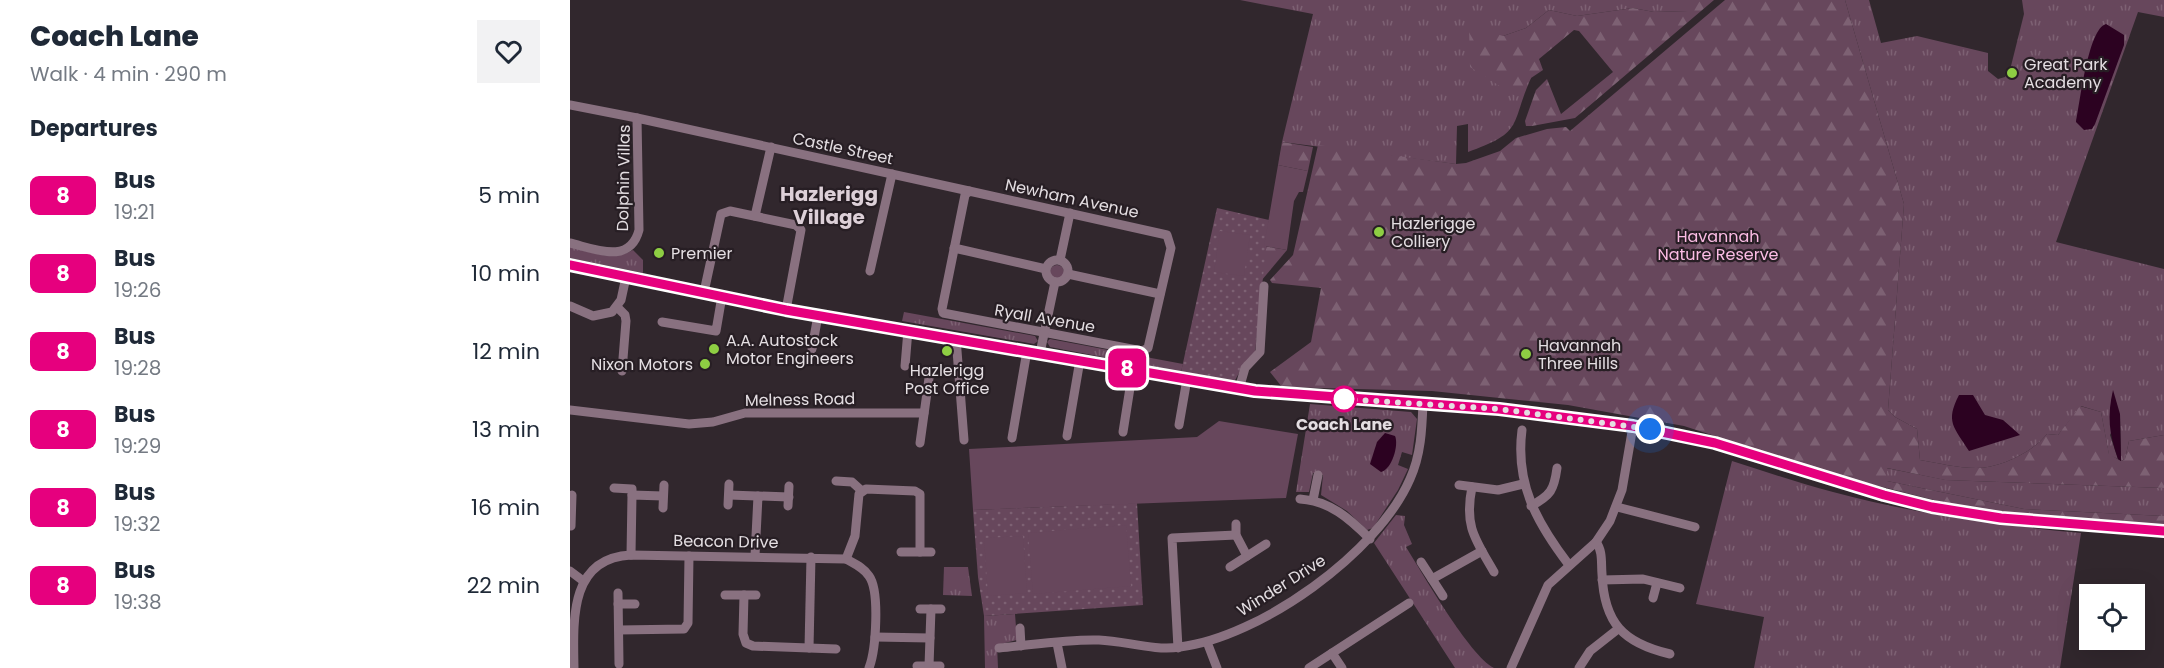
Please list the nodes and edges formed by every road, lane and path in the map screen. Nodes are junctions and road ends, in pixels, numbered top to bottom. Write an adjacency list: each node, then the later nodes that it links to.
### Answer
1 (570, 105): 2 (street)
2 (637, 118): 3 (street, Dolphin Villas); 9 (street, Dolphin Villas)
3 (710, 134): 4 (street, Castle Street)
4 (771, 147): 5 (street, Castle Street); 8 (street)
5 (892, 174): 6 (street, Castle Street); 14 (street)
6 (967, 193): 7 (street, Newham Avenue); 10 (street)
7 (1070, 213): 11 (street); 20 (street, Newham Avenue)
8 (756, 216): 19 (street); 24 (street)
9 (570, 243)
10 (954, 248): 13 (street); 28 (street, Ryall Avenue)
11 (1060, 260): 13 (street); 15 (street)
12 (570, 265): 16 (street)
13 (1046, 269): 17 (street)
14 (870, 271)
15 (1068, 274): 17 (street); 20 (street)
16 (626, 277): 19 (street); 23 (street)
17 (1055, 282): 28 (street)
18 (1264, 285): 41 (street)
19 (704, 292): 21 (street)
20 (1160, 294): 28 (street, Ryall Avenue)
21 (722, 296): 24 (street); 26 (street)
22 (570, 306): 23 (street)
23 (617, 307): 31 (street)
24 (786, 310): 25 (street)
25 (818, 315): 27 (street); 32 (street)
26 (662, 322)
27 (908, 330): 29 (street); 36 (street)
28 (1043, 333): 34 (street)
29 (956, 338): 33 (street); 51 (street)
30 (613, 347): 31 (street)
31 (625, 348): 38 (street)
32 (812, 349)
33 (1027, 351): 34 (street); 50 (street)
34 (1040, 353): 35 (street)
35 (1080, 360): 37 (street); 49 (street)
36 (904, 366)
37 (1133, 369): 40 (street); 48 (street)
38 (621, 371)
39 (930, 371): 44 (street)
40 (1187, 379): 41 (street); 45 (street)
41 (1239, 389): 42 (street)
42 (1424, 403): 46 (street); 83 (street, Winder Drive)
43 (570, 410): 44 (street, Melness Road)
44 (924, 413): 52 (street)
45 (1179, 424)
46 (1633, 426): 76 (street); 81 (street)
47 (1522, 430): 57 (street)
48 (1123, 432)
49 (1067, 436)
50 (1012, 438)
51 (964, 440)
52 (920, 443)
53 (1557, 468): 75 (street)
54 (1318, 475): 72 (street)
55 (836, 481): 64 (street)
56 (729, 484): 68 (street)
57 (1523, 484): 62 (street); 75 (street)
58 (664, 485): 69 (street)
59 (928, 485): 65 (street)
60 (1459, 485): 62 (street)
61 (789, 486): 70 (street)
62 (1472, 487): 86 (street)
63 (614, 488): 67 (street)
64 (862, 491): 65 (street); 95 (street)
65 (921, 494): 88 (street)
66 (572, 495): 73 (street)
67 (632, 495): 69 (street); 90 (street)
68 (729, 495): 70 (street); 74 (street)
69 (663, 496): 77 (street)
70 (758, 496): 92 (street)
71 (1300, 499): 72 (street)
72 (1313, 500): 83 (street)
73 (571, 506): 79 (street)
74 (728, 506)
75 (1531, 506): 97 (street)
76 (1617, 507): 80 (street); 84 (street)
77 (663, 508)
78 (1236, 524): 82 (street)
79 (571, 526)
80 (1695, 527)
81 (2164, 531)
82 (1236, 536): 93 (street); 127 (street)
83 (1370, 539): 121 (street, Winder Drive)
84 (1596, 542): 97 (street); 103 (street)
85 (1266, 544): 93 (street)
86 (1482, 551): 100 (street); 101 (street)
87 (902, 552): 88 (street)
88 (920, 552): 89 (street)
89 (931, 552)
90 (631, 555): 91 (street, Beacon Drive); 102 (street, Beacon Drive)
91 (689, 556): 92 (street, Beacon Drive); 118 (street)
92 (756, 556): 94 (street, Beacon Drive)
93 (1247, 556): 98 (street)
94 (811, 557): 95 (street, Beacon Drive); 124 (street)
95 (846, 559): 119 (street)
96 (1421, 562): 101 (street)
97 (1569, 565): 140 (street)
98 (1230, 567)
99 (570, 571): 102 (street)
100 (1494, 572)
101 (1432, 579): 110 (street)
102 (582, 580): 134 (street)
103 (1602, 580): 104 (street); 117 (street)
104 (1657, 583): 105 (street); 111 (street)
105 (1680, 588)
106 (618, 593): 113 (street)
107 (725, 594): 108 (street)
108 (744, 595): 109 (street); 124 (street)
109 (756, 595)
110 (1443, 597)
111 (1653, 598)
112 (1409, 603): 128 (street)
113 (618, 604): 114 (street); 118 (street)
114 (635, 604)
115 (920, 609): 120 (street)
116 (1020, 628): 123 (street)
117 (1618, 628): 129 (street); 141 (street)
118 (619, 630): 130 (street)
119 (875, 637): 120 (street); 135 (street)
120 (930, 638): 132 (street)
121 (1207, 642): 127 (street, Winder Drive); 137 (street)
122 (1057, 643): 123 (street, Winder Drive); 127 (street, Winder Drive); 136 (street)
123 (1021, 646): 126 (street, Winder Drive)
124 (809, 648): 125 (street)
125 (836, 648)
126 (999, 648)
127 (1178, 648)
128 (1332, 653): 138 (street); 139 (street)
129 (1670, 654)
130 (619, 664)
131 (917, 666): 132 (street)
132 (929, 666): 133 (street)
133 (940, 666)
134 (574, 668)
135 (869, 668)
136 (1062, 668)
137 (1217, 668)
138 (1309, 668)
139 (1342, 668)
140 (1511, 668)
141 (1579, 668)

